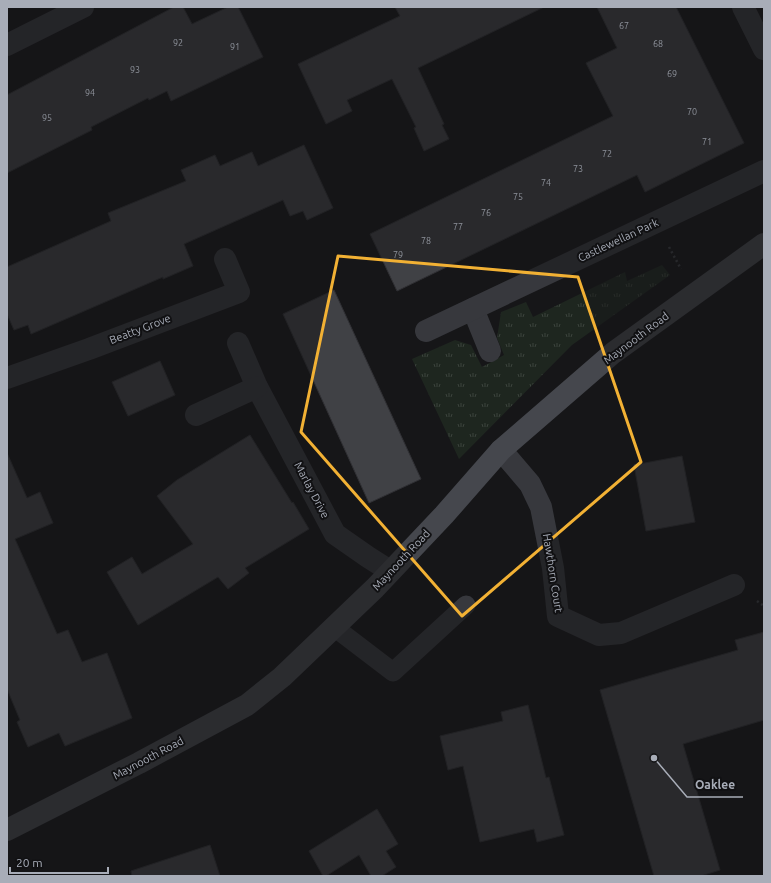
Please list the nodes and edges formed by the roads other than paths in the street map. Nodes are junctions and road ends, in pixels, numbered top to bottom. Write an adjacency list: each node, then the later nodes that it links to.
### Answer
1 (83, 7): 3 (street)
2 (743, 7): 4 (street)
3 (7, 45)
4 (764, 49)
5 (764, 171): 8 (street, Castlewellan Park)
6 (764, 244): 15 (main road, Maynooth Road)
7 (225, 259): 12 (street, Beatty Grove)
8 (473, 309): 9 (street, Castlewellan Park); 11 (street)
9 (426, 331)
10 (238, 343): 13 (street, Marlay Drive)
11 (490, 351)
12 (7, 378)
13 (258, 387): 14 (street); 16 (street, Marlay Drive)
14 (196, 415)
15 (501, 450): 16 (main road, Maynooth Road); 17 (street, Hawthorn Court)
16 (390, 570): 19 (main road, Maynooth Road)
17 (734, 584)
18 (466, 605): 19 (lane)
19 (334, 627): 20 (main road, Maynooth Road)
20 (7, 830)

